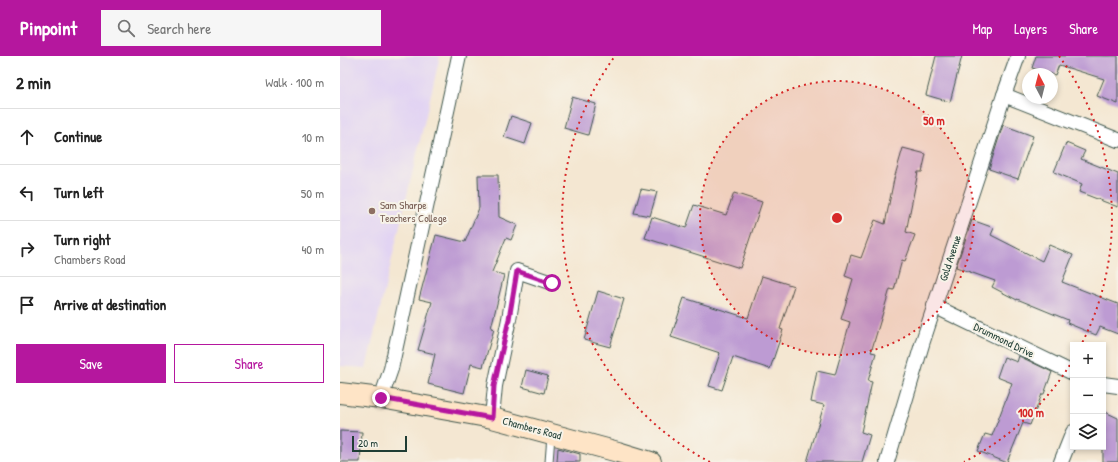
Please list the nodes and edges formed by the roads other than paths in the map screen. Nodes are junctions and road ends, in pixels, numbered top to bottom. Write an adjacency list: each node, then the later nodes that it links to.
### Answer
1 (459, 56): 11 (street)
2 (1018, 56): 3 (street, Gold Avenue)
3 (1004, 95): 4 (street); 6 (street, Gold Avenue)
4 (1118, 140)
5 (552, 283): 12 (street)
6 (934, 306): 7 (street, Drummond Drive); 17 (street, Gold Avenue)
7 (1070, 372)
8 (1106, 384): 9 (street)
9 (1118, 386)
10 (340, 393): 11 (street, Chambers Road)
11 (381, 398): 12 (street, Chambers Road)
12 (492, 418): 13 (street, Chambers Road)
13 (551, 434): 15 (lane); 16 (street, Chambers Road)
14 (1070, 440): 18 (street)
15 (549, 462)
16 (651, 462)
17 (887, 462)
18 (1061, 462)

